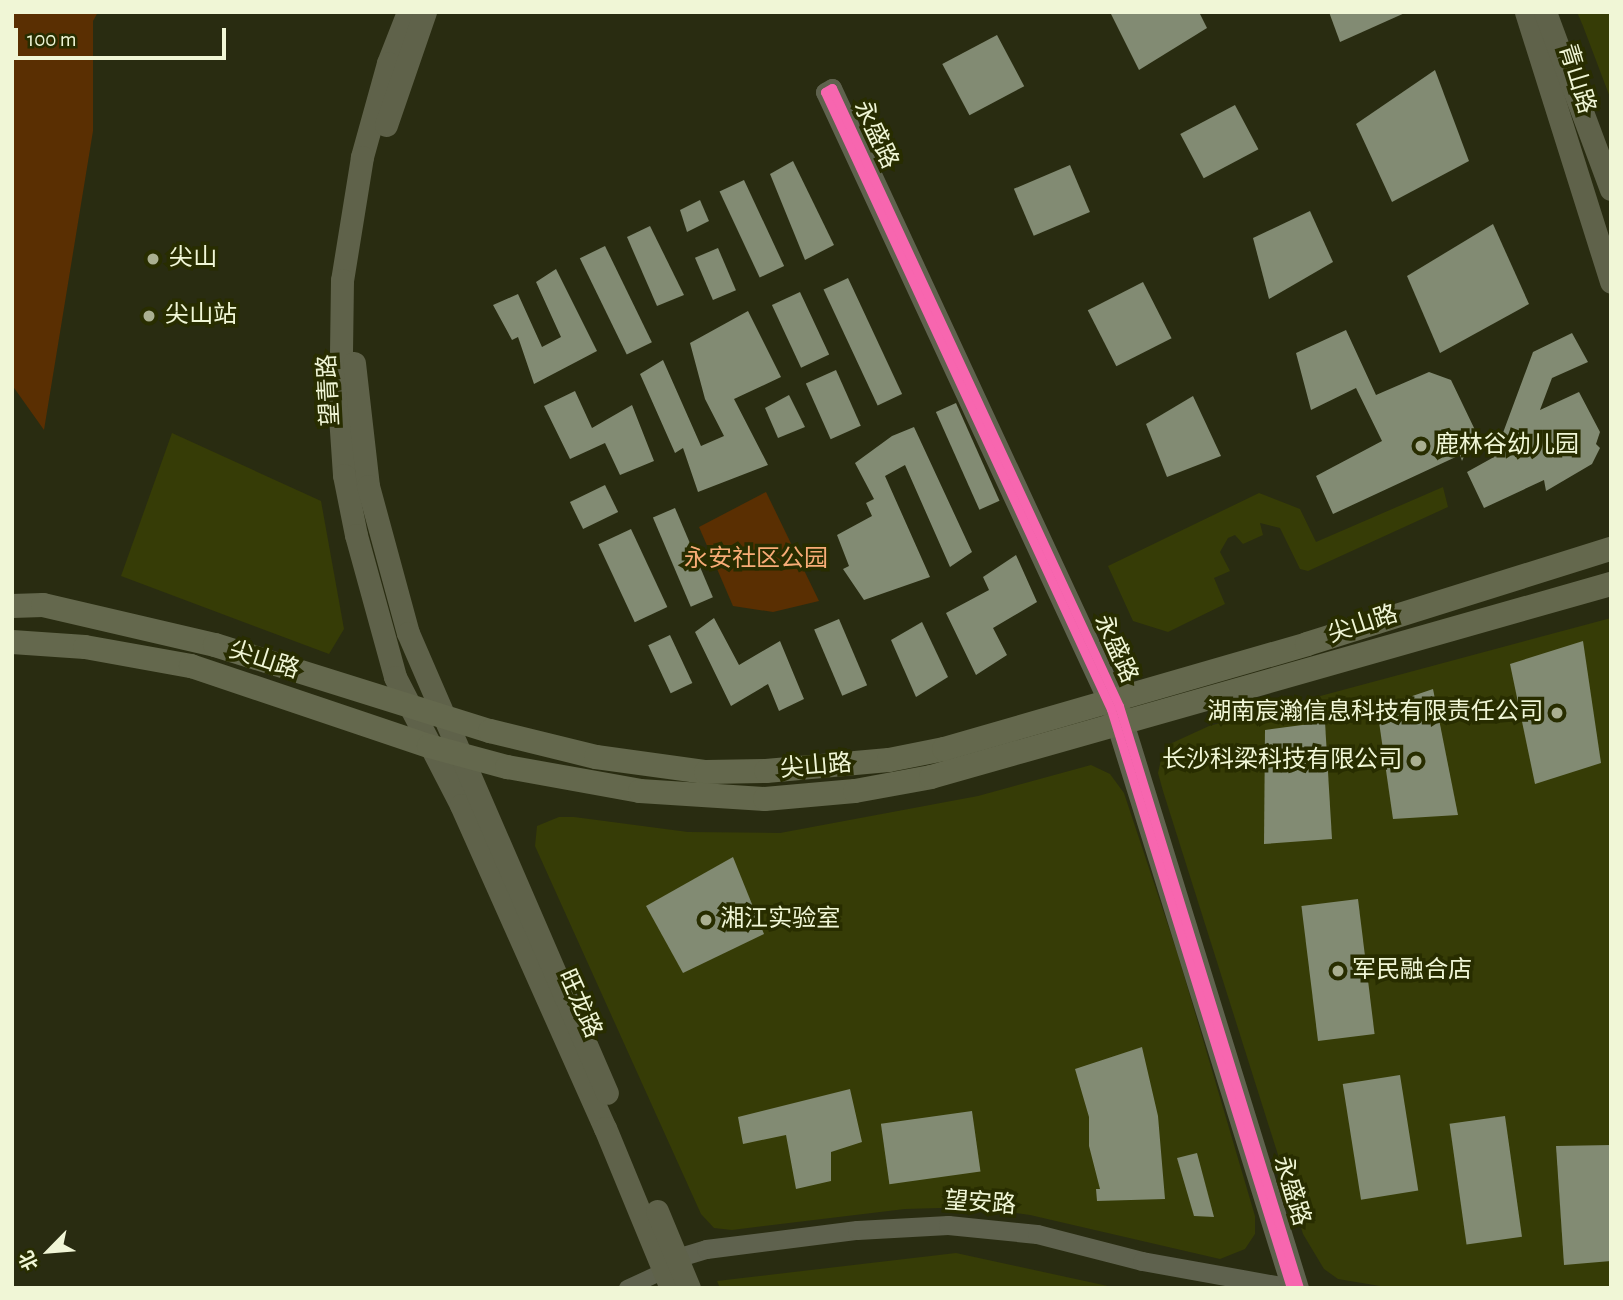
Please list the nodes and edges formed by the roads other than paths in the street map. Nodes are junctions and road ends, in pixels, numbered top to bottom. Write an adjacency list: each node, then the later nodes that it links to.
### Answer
1 (408, 12): 12 (main road, 望青路)
2 (425, 12): 13 (main road, 望青路)
3 (1526, 12): 6 (main road, 青山路)
4 (1545, 12): 5 (main road, 青山路)
5 (1611, 189)
6 (1611, 282)
7 (1611, 549): 11 (main road, 尖山路)
8 (1611, 584): 14 (main road, 尖山路)
9 (12, 606): 12 (main road, 尖山路)
10 (12, 642): 15 (main road, 尖山路)
11 (1112, 699): 11 (street, 永盛路); 13 (main road, 尖山路); 14 (street, 永盛路)
12 (407, 706): 13 (main road, 尖山路); 15 (main road, 望青路)
13 (445, 718): 16 (main road, 望青路)
14 (1121, 724): 16 (main road, 尖山路); 21 (street, 永盛路); 22 (street, 永盛路)
15 (429, 746): 16 (main road, 尖山路); 17 (main road, 旺龙路)
16 (463, 756): 17 (main road, 旺龙路)
17 (670, 1269): 18 (street); 19 (main road, 旺龙路); 20 (street, 望安路); 21 (street, 望安路)
18 (627, 1288)
19 (689, 1288)
20 (1244, 1288)
21 (1292, 1288)
22 (1299, 1288)

